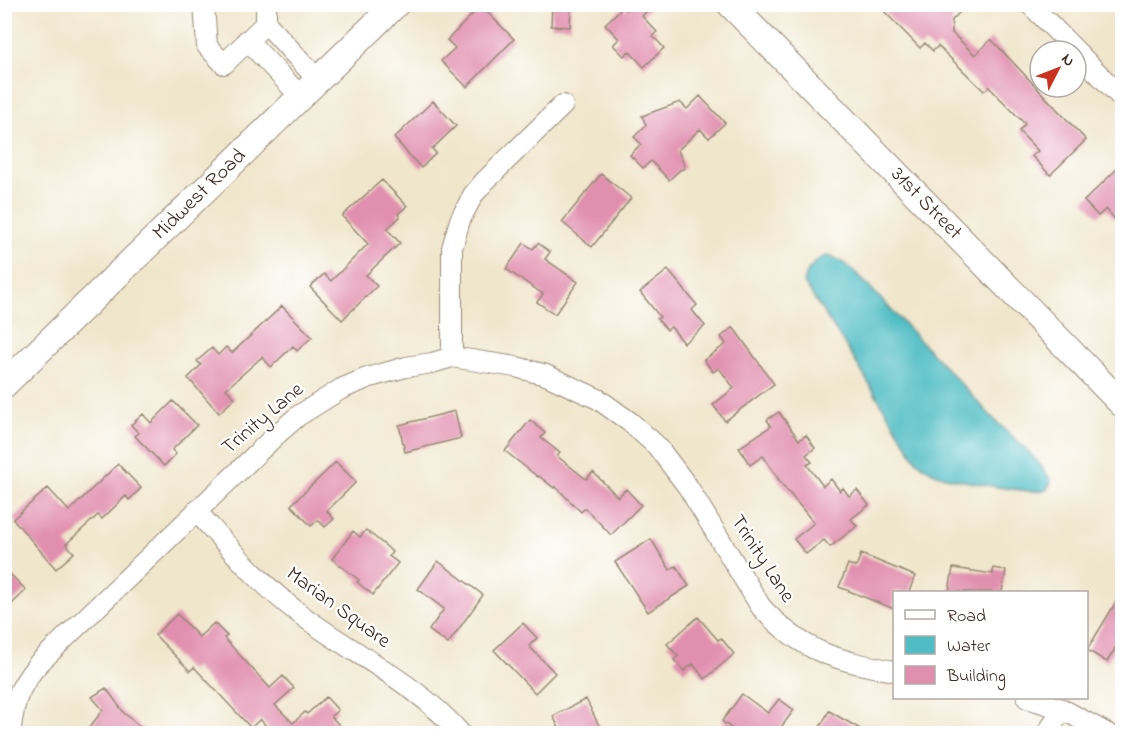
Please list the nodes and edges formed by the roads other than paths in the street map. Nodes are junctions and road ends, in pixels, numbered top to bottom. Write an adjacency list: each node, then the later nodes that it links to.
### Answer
1 (204, 4): 6 (street)
2 (396, 4): 7 (main road, Midwest Road)
3 (730, 4): 12 (main road, 31st Street)
4 (1030, 4): 8 (street)
5 (266, 14): 6 (street); 7 (street)
6 (247, 40): 7 (street)
7 (309, 89): 11 (main road, Midwest Road)
8 (1122, 98)
9 (563, 105): 10 (street)
10 (452, 357): 13 (street, Trinity Lane); 14 (street, Trinity Lane)
11 (4, 385)
12 (1122, 404)
13 (196, 512): 17 (street, Trinity Lane); 18 (street, Marian Square)
14 (893, 670)
15 (1030, 699): 16 (street)
16 (1062, 709): 19 (street); 20 (street)
17 (10, 734)
18 (461, 734)
19 (1047, 734)
20 (1108, 734)

